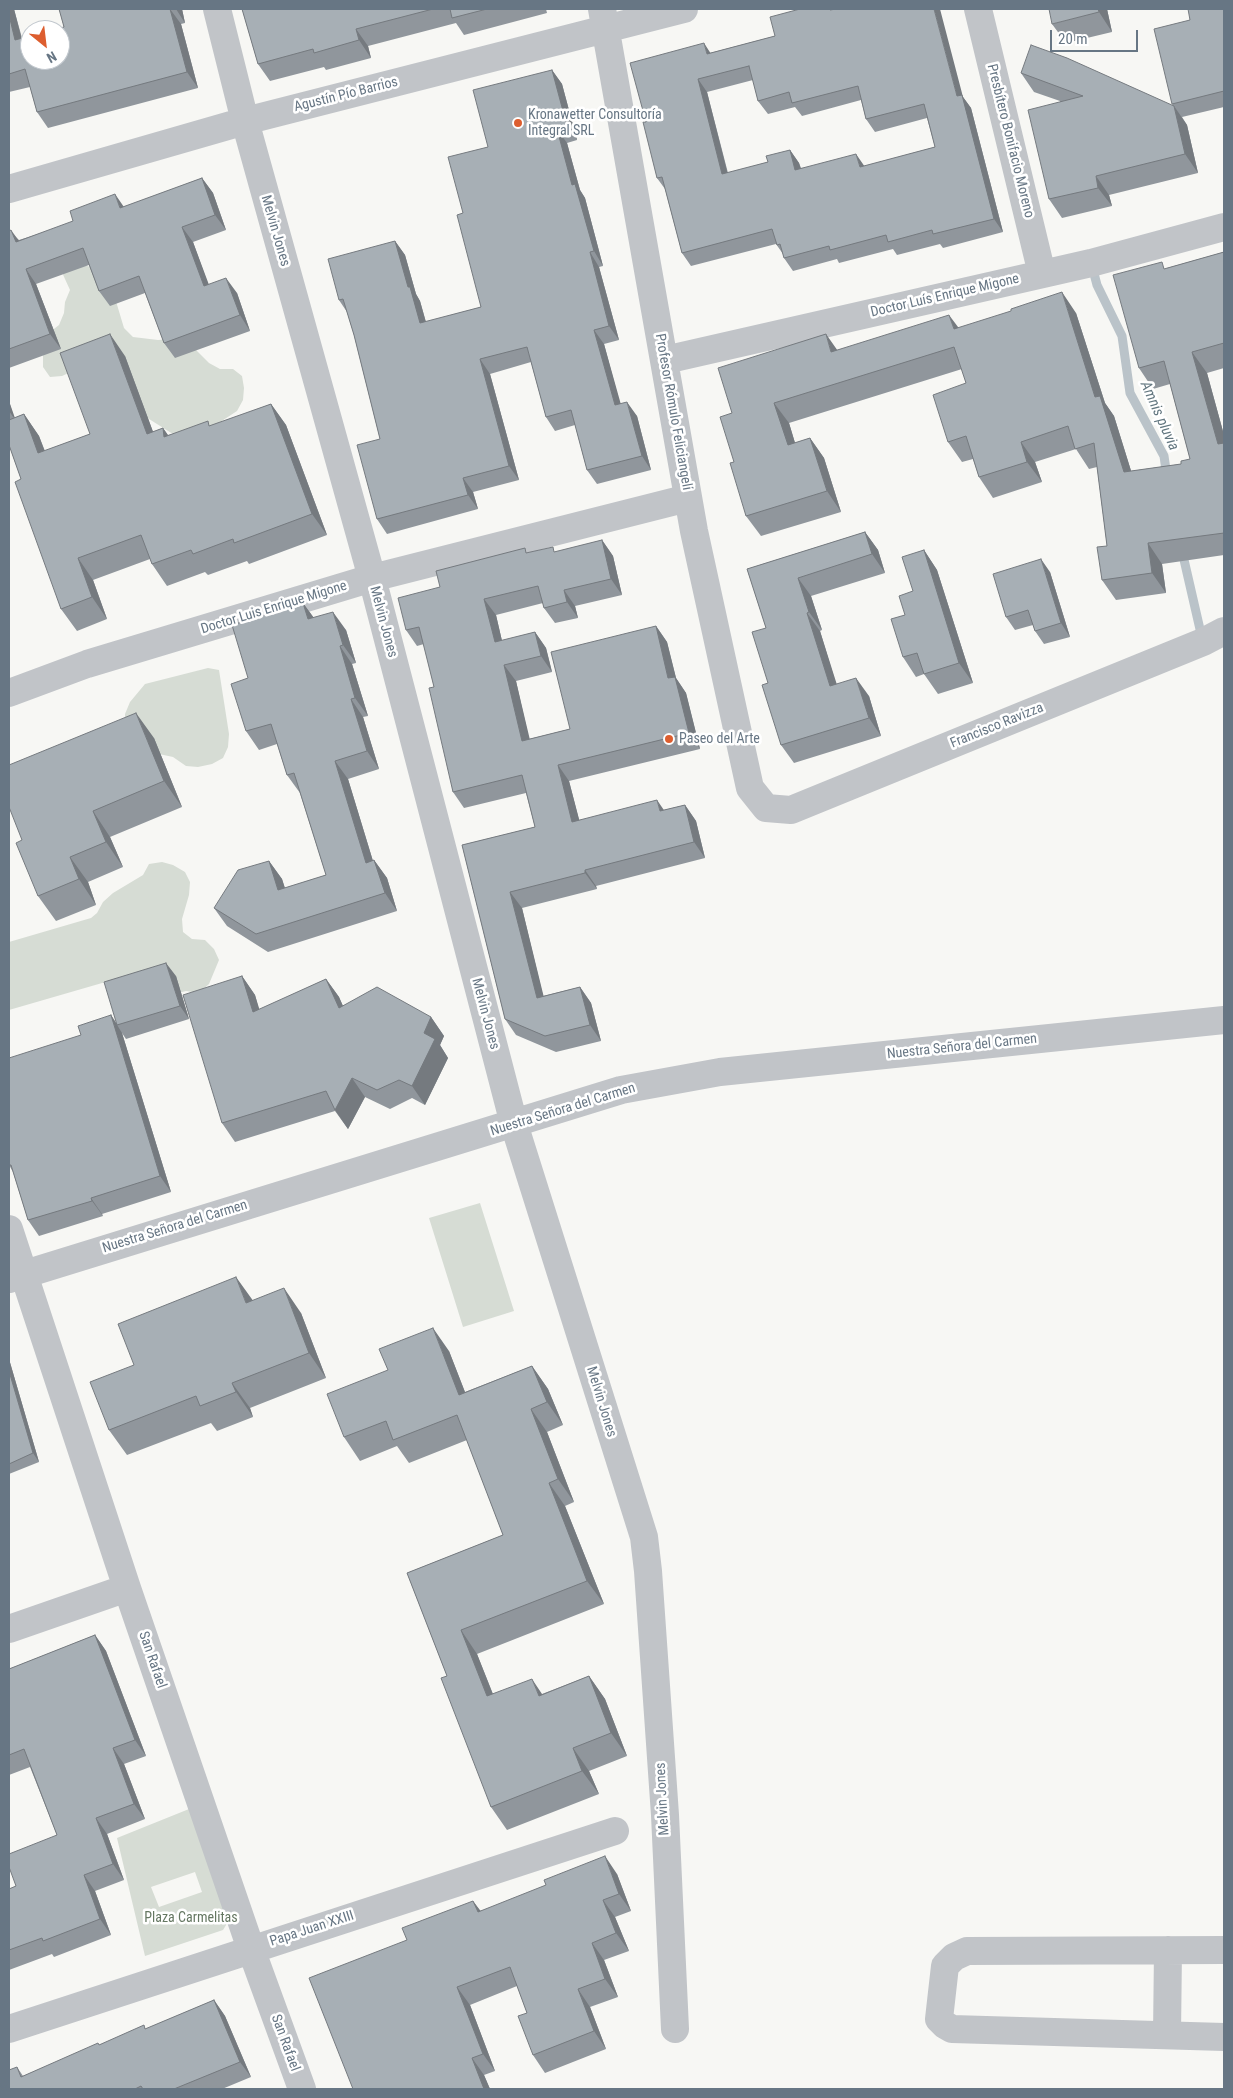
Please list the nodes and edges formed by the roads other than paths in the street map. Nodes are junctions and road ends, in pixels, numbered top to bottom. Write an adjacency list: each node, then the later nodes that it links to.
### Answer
1 (217, 9): 5 (street, Melvin Jones)
2 (684, 9): 4 (street, Agustín Pío Barrios)
3 (978, 9): 8 (street, Presbítero Bonifacio Moreno)
4 (604, 19): 5 (street, Agustín Pío Barrios); 9 (street, Profesor Rómulo Feliciangeli)
5 (244, 121): 6 (street, Agustín Pío Barrios); 11 (street, Melvin Jones)
6 (9, 189)
7 (1224, 227): 8 (street, Doctor Luís Enrique Migone)
8 (1042, 274): 9 (street, Doctor Luís Enrique Migone)
9 (665, 360): 10 (street, Profesor Rómulo Feliciangeli)
10 (688, 498): 11 (street, Doctor Luis Enrique Migone); 14 (street, Profesor Rómulo Feliciangeli)
11 (372, 578): 13 (street, Doctor Luis Enrique Migone); 16 (street, Melvin Jones)
12 (1224, 631): 14 (street, Francisco Ravizza)
13 (9, 692)
14 (766, 808)
15 (1224, 1020): 16 (street, Nuestra Señora del Carmen)
16 (514, 1124): 18 (street, Nuestra Señora del Carmen); 26 (street, Melvin Jones)
17 (9, 1229): 18 (street, San Rafael)
18 (17, 1276): 19 (street, San Rafael)
19 (127, 1588): 20 (street); 22 (street, San Rafael)
20 (9, 1629)
21 (615, 1831): 22 (street, Papa Juan XXIII)
22 (251, 1949): 25 (street, Papa Juan XXIII); 29 (street, San Rafael)
23 (1168, 1950): 24 (street); 27 (street); 27 (street)
24 (1224, 1950)
25 (9, 2029)
26 (675, 2029)
27 (1167, 2035): 28 (street)
28 (1224, 2037)
29 (302, 2089)

